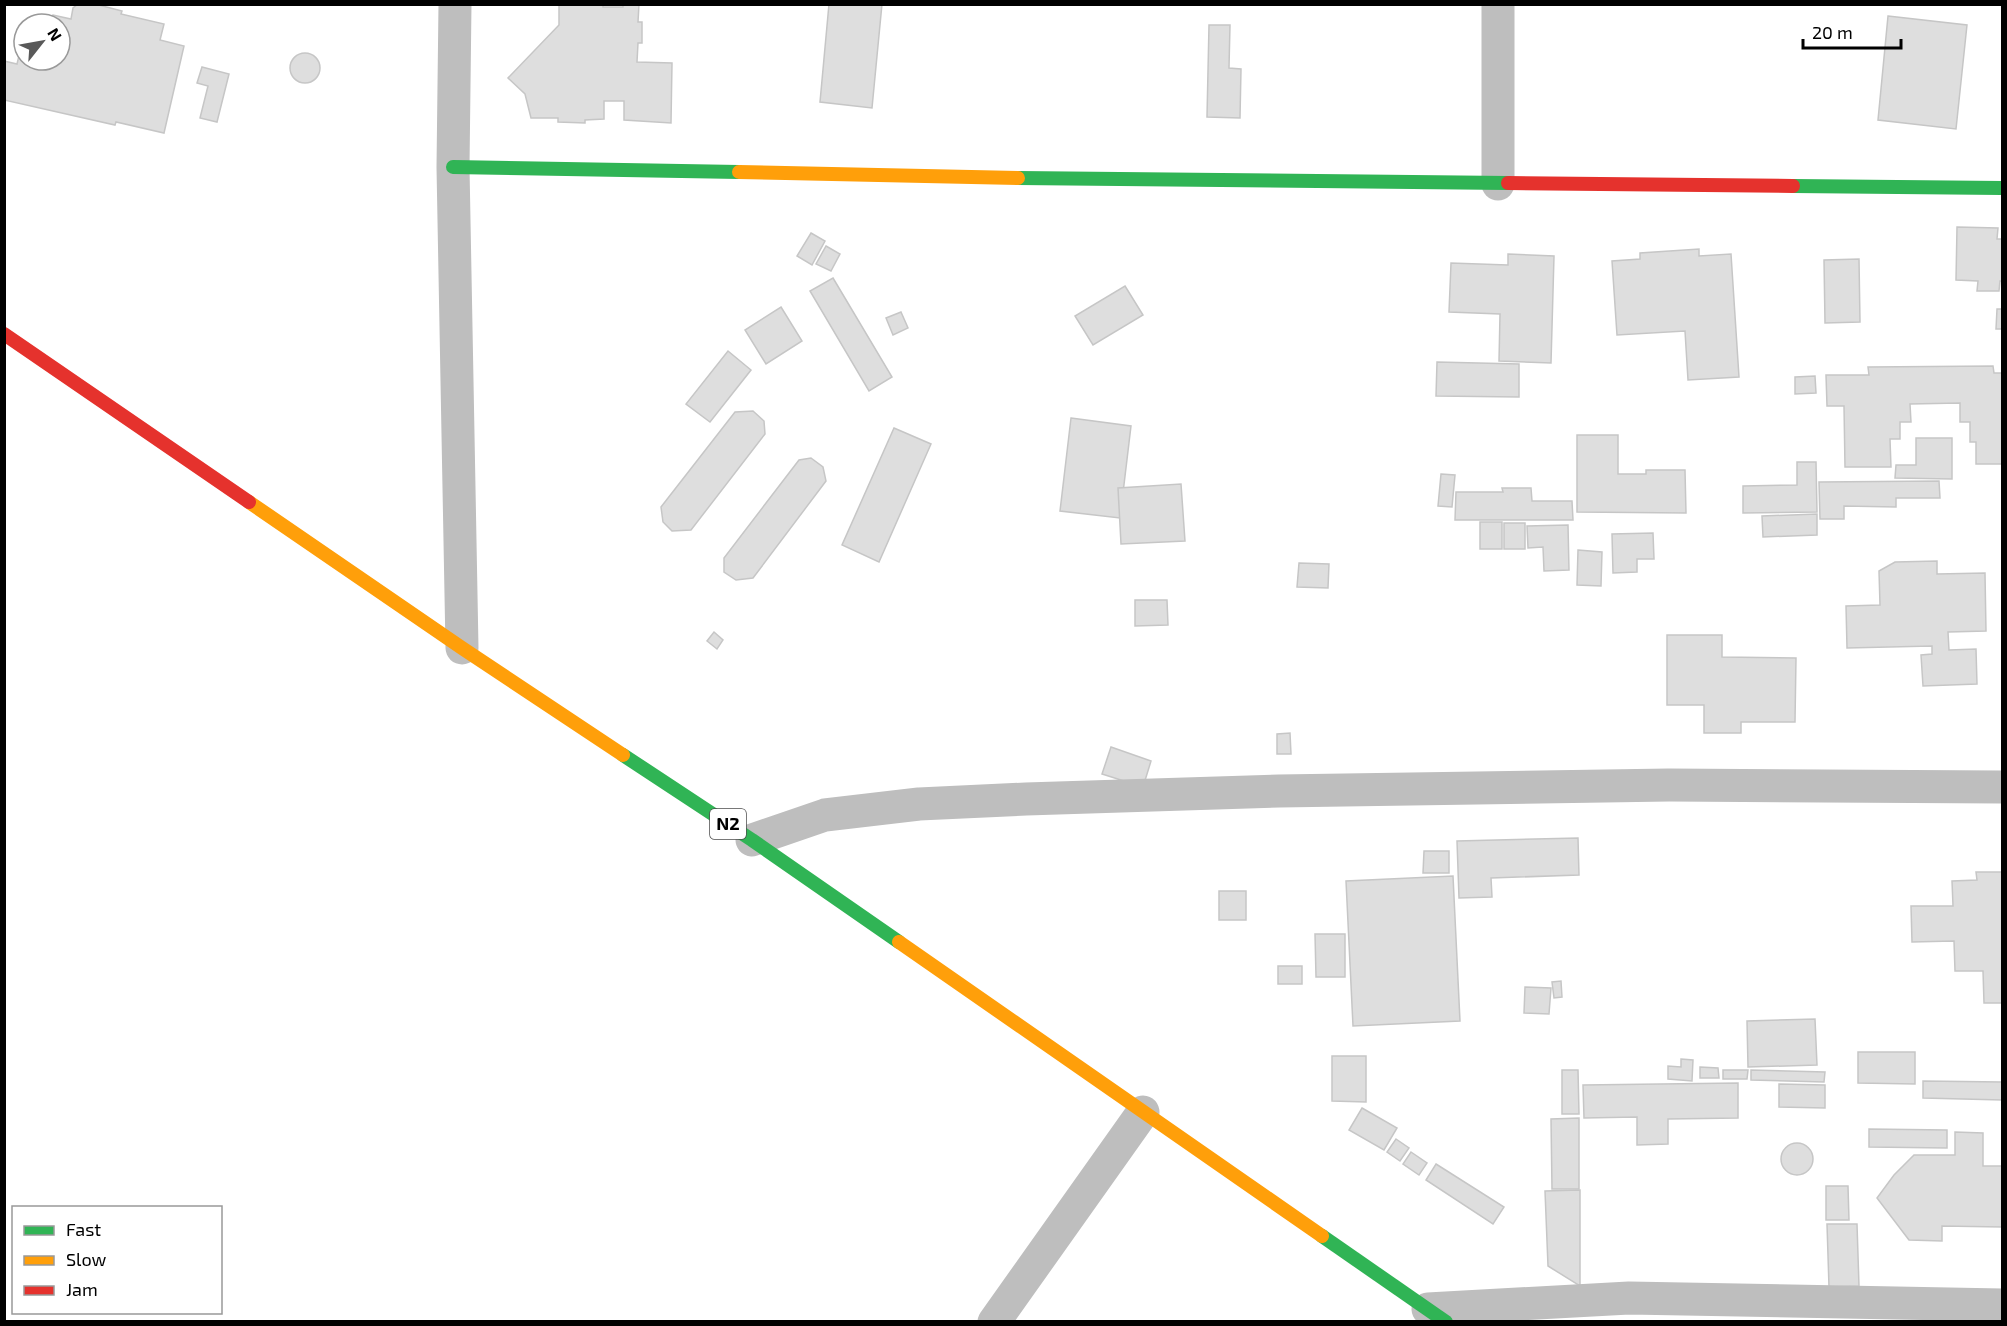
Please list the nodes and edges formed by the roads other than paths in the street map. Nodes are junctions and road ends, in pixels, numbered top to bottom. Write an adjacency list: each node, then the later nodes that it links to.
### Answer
1 (455, 4): 3 (street)
2 (1498, 4): 4 (street)
3 (453, 167): 4 (main road); 7 (street)
4 (1498, 184): 5 (main road)
5 (2002, 188)
6 (4, 334): 7 (main road, N2)
7 (462, 648): 9 (main road, N2)
8 (2002, 787): 9 (street)
9 (753, 840): 10 (main road, N2)
10 (1143, 1112): 12 (main road, N2); 13 (street)
11 (2002, 1305): 12 (street)
12 (1437, 1315)
13 (994, 1322)

